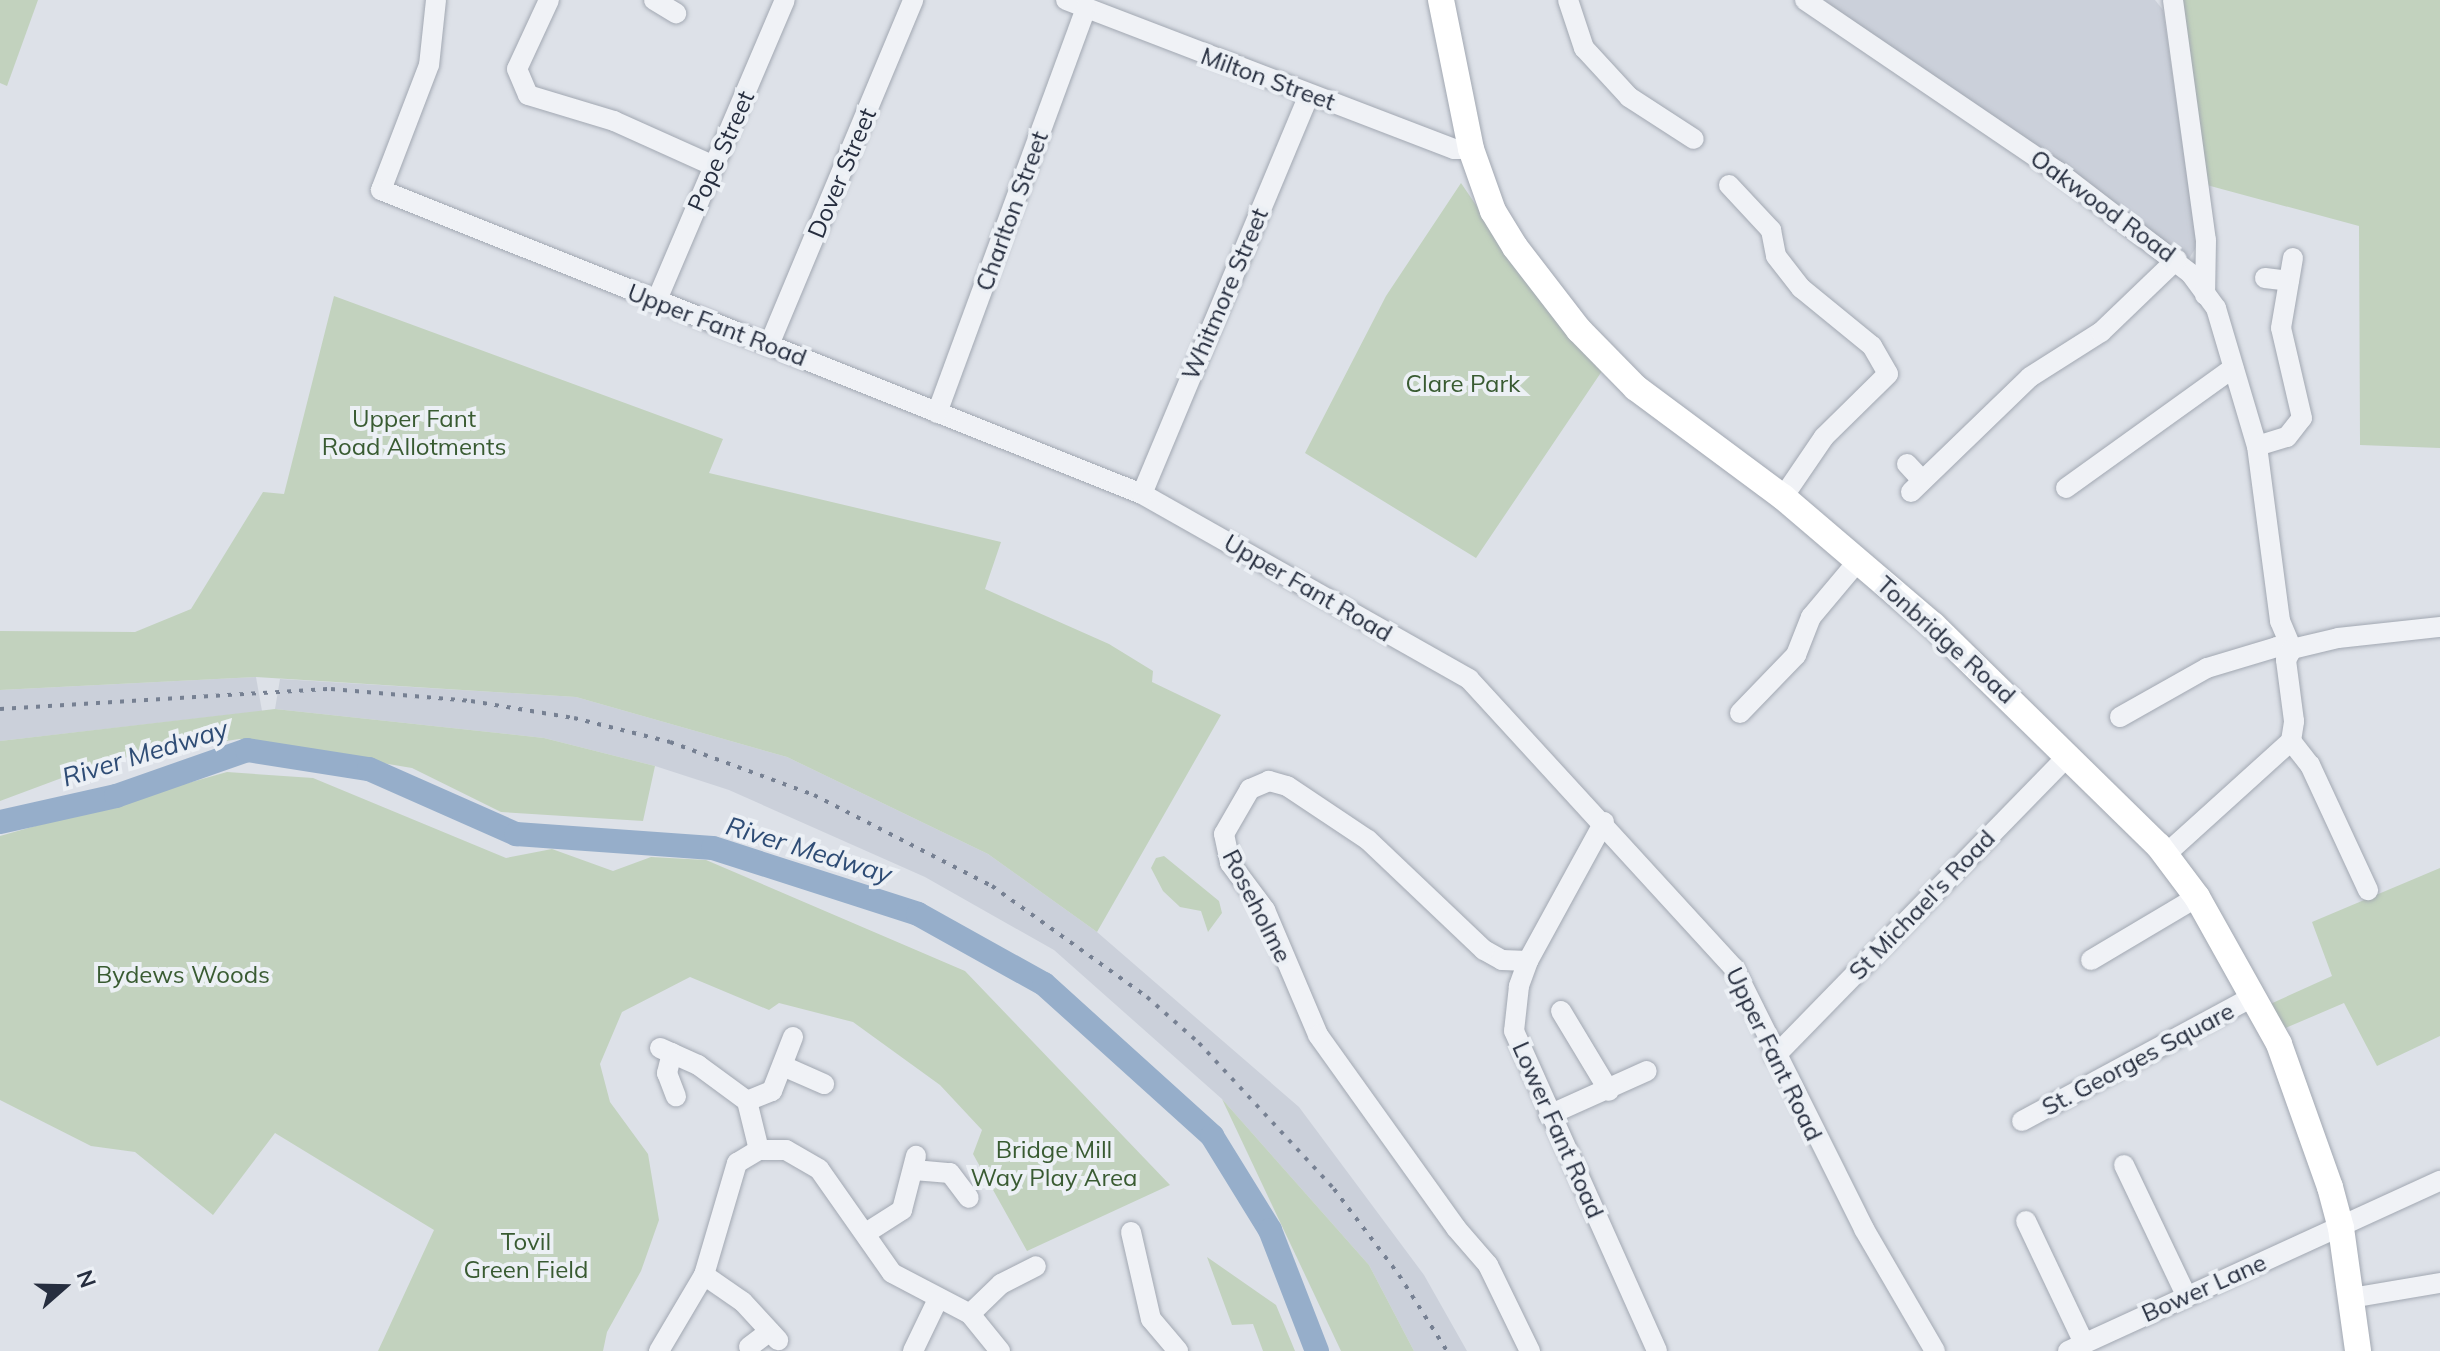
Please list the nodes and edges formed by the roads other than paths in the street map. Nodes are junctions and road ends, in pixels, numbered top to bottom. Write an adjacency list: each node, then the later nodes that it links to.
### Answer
1 (436, 0): 23 (street, Upper Fant Road)
2 (549, 0): 16 (street)
3 (654, 0): 12 (street)
4 (785, 0): 16 (street, Pope Street)
5 (913, 0): 24 (street, Dover Street)
6 (1066, 0): 11 (street, Milton Street)
7 (1441, 0): 15 (main road, Tonbridge Road)
8 (1568, 0): 14 (street)
9 (1805, 0): 19 (street, Oakwood Road)
10 (2173, 0): 22 (street)
11 (1086, 9): 13 (street, Milton Street); 26 (street, Charlton Street)
12 (676, 13)
13 (1309, 94): 15 (street, Milton Street); 30 (street, Whitmore Street)
14 (1694, 139)
15 (1471, 149): 31 (main road, Tonbridge Road)
16 (714, 166): 23 (street, Pope Street)
17 (1729, 185): 31 (street)
18 (2293, 258): 21 (street)
19 (2177, 259): 22 (street, Oakwood Road); 28 (street)
20 (2265, 278): 21 (street)
21 (2289, 281): 27 (street)
22 (2205, 295): 25 (street, Oakwood Road)
23 (656, 302): 24 (street, Upper Fant Road)
24 (769, 345): 26 (street, Upper Fant Road)
25 (2233, 368): 27 (street, Oakwood Road); 29 (street)
26 (937, 413): 30 (street, Upper Fant Road)
27 (2257, 446): 34 (street, Oakwood Road)
28 (1907, 464)
29 (2066, 488)
30 (1142, 494): 39 (street, Upper Fant Road)
31 (1783, 497): 32 (main road, Tonbridge Road)
32 (1858, 561): 35 (street); 38 (main road, Tonbridge Road)
33 (2440, 627): 34 (street)
34 (2292, 649): 36 (street); 37 (street)
35 (1740, 713)
36 (2134, 715)
37 (2291, 741): 40 (street); 41 (street)
38 (2069, 755): 40 (main road, Tonbridge Road); 48 (street, St Michael's Road)
39 (1604, 822): 44 (street, Lower Fant Road); 48 (street, Upper Fant Road)
40 (2166, 854): 42 (main road, Tonbridge Road)
41 (2368, 890)
42 (2197, 897): 43 (street); 45 (main road, Tonbridge Road)
43 (2091, 960)
44 (1528, 961): 55 (street, Lower Fant Road); 78 (street, Roseholme)
45 (2254, 996): 56 (street, St. Georges Square); 62 (main road, Tonbridge Road)
46 (1561, 1011): 52 (street)
47 (793, 1037): 49 (street)
48 (1775, 1056): 80 (street, Upper Fant Road)
49 (783, 1066): 51 (street); 54 (street)
50 (1647, 1071): 52 (street)
51 (824, 1084)
52 (1609, 1091): 55 (street)
53 (676, 1096): 54 (street)
54 (747, 1101): 57 (street)
55 (1549, 1115): 79 (street, Lower Fant Road)
56 (2022, 1121)
57 (759, 1150): 64 (street); 66 (street)
58 (2124, 1165): 68 (street)
59 (2440, 1181): 62 (street, Bower Lane)
60 (969, 1198): 64 (street)
61 (2026, 1221): 73 (street)
62 (2341, 1228): 68 (street, Bower Lane); 69 (main road, Tonbridge Road)
63 (1131, 1232): 77 (street)
64 (866, 1233): 70 (street)
65 (1036, 1266): 71 (street)
66 (704, 1275): 72 (street); 74 (street)
67 (2440, 1283): 69 (street)
68 (2186, 1295): 73 (street, Bower Lane)
69 (2351, 1298): 81 (main road, Tonbridge Road)
70 (938, 1299): 71 (street); 75 (street)
71 (970, 1314): 76 (street)
72 (749, 1347)
73 (2076, 1347)
74 (659, 1351)
75 (913, 1351)
76 (1000, 1351)
77 (1178, 1351)
78 (1530, 1351)
79 (1657, 1351)
80 (1935, 1351)
81 (2358, 1351)

